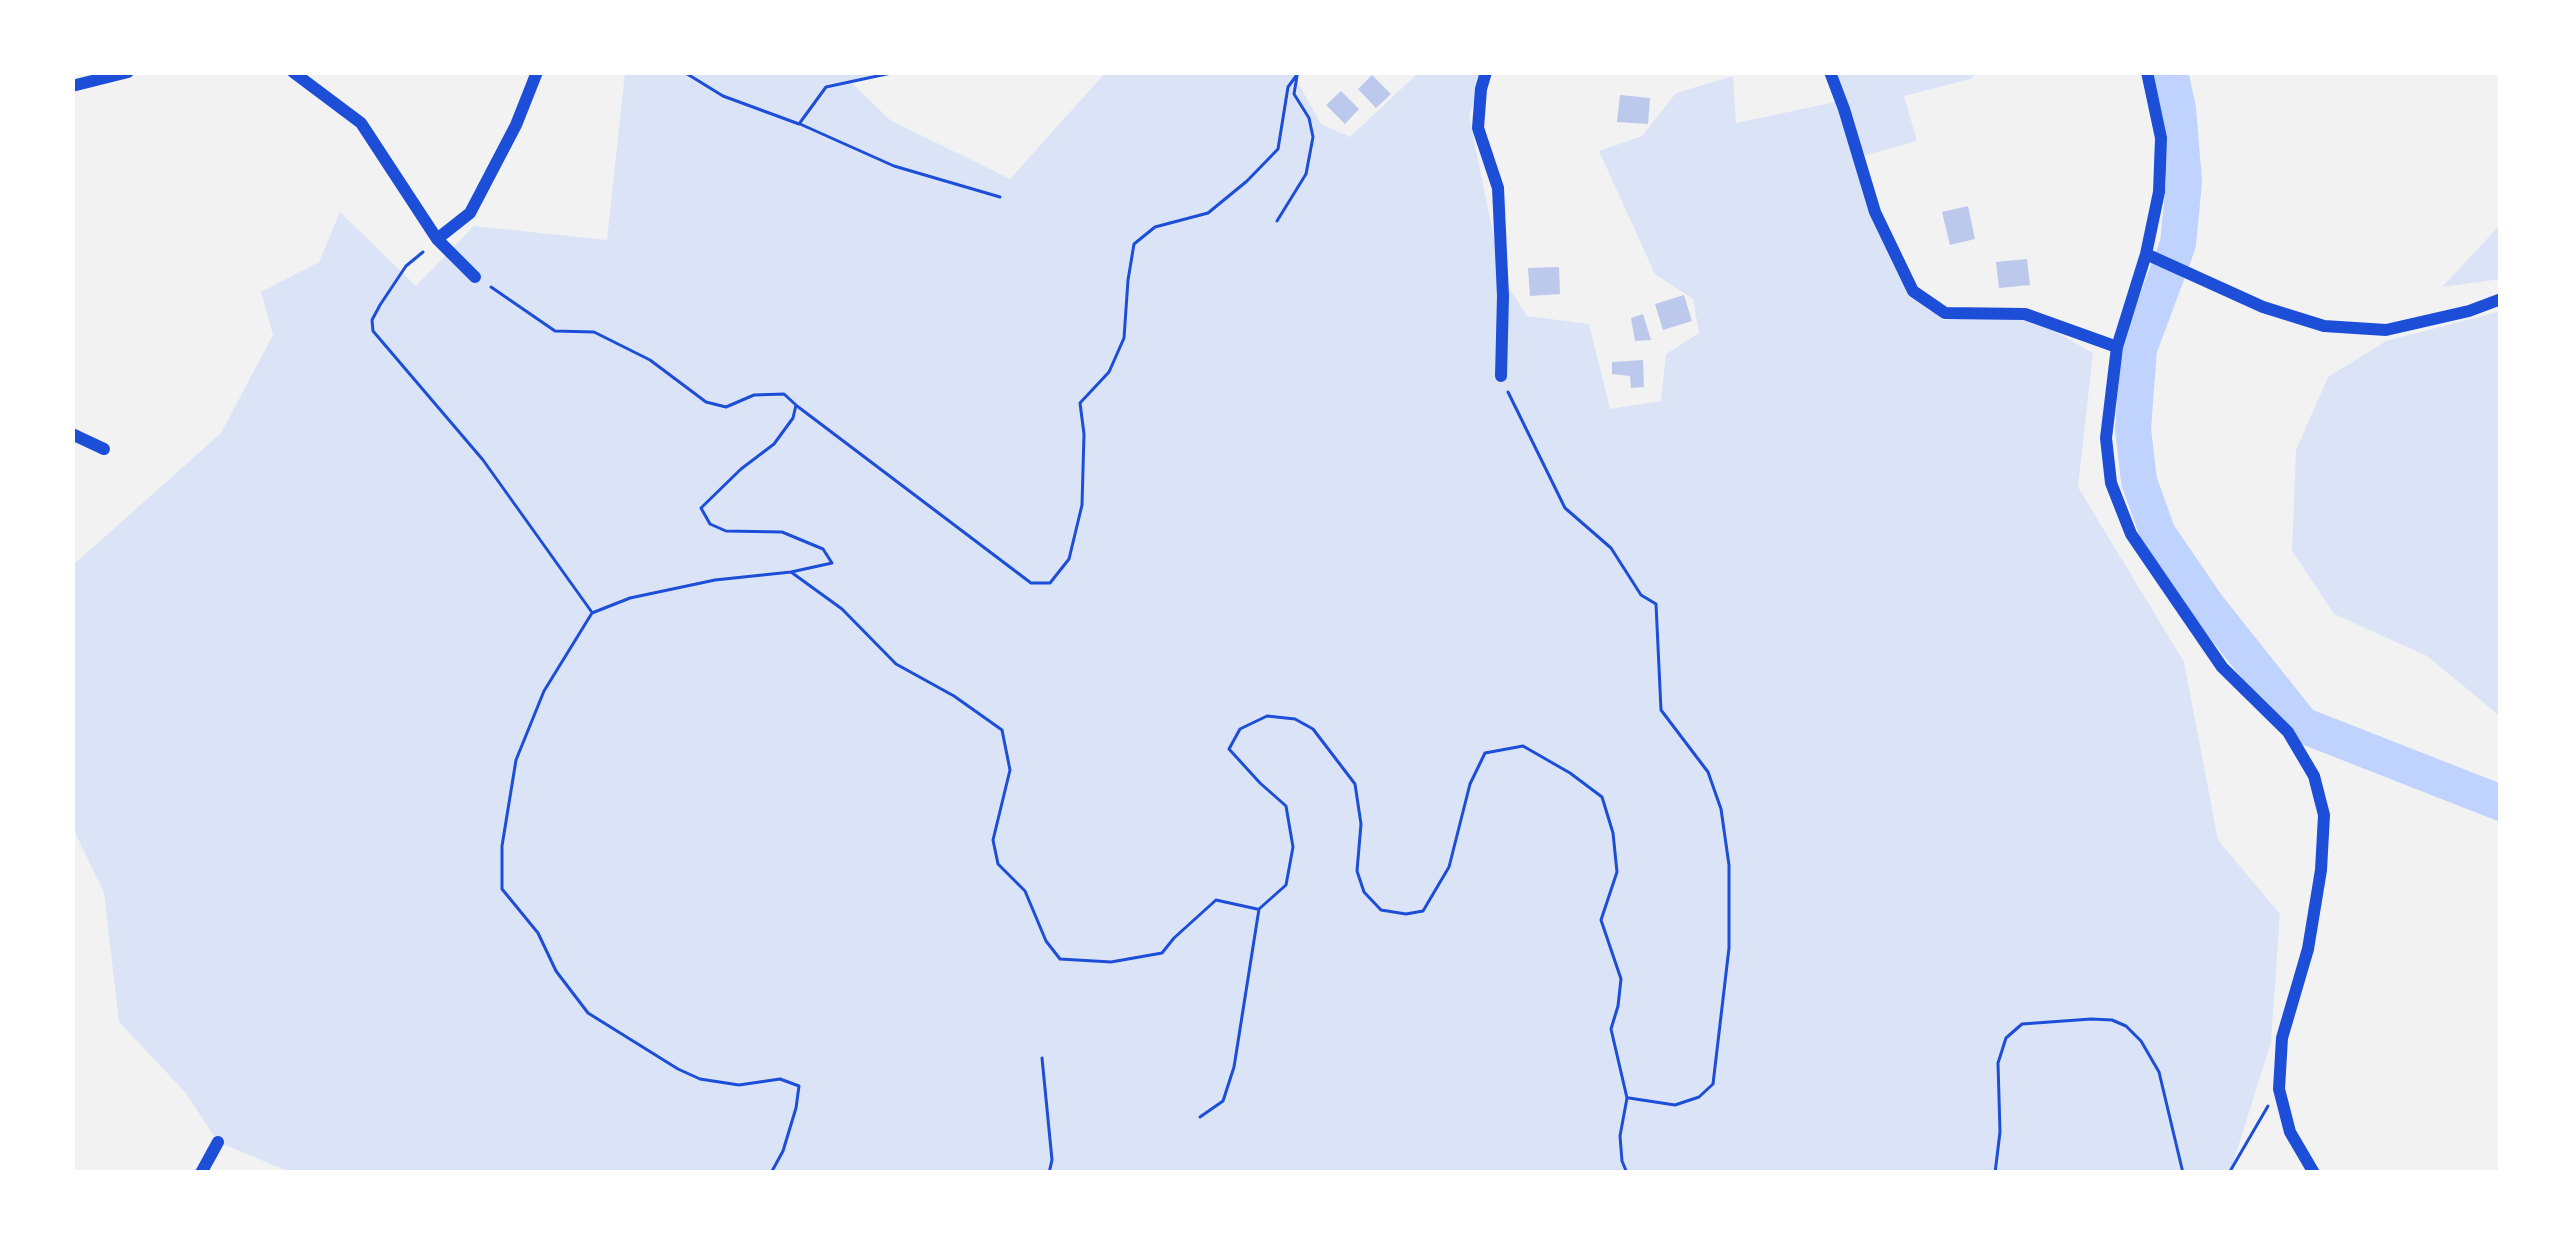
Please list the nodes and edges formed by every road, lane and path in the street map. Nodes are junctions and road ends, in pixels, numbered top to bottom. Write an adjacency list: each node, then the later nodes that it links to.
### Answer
1 (128, 72): 10 (street)
2 (293, 72): 14 (street)
3 (537, 72): 14 (street)
4 (684, 72): 11 (path)
5 (896, 72): 11 (path)
6 (1486, 72): 19 (street)
7 (1830, 72): 18 (street)
8 (2146, 72): 15 (street)
9 (1298, 73): 13 (path); 20 (path)
10 (72, 86)
11 (799, 124): 12 (path)
12 (1000, 197)
13 (1277, 221)
14 (437, 239): 16 (street); 24 (path)
15 (2146, 254): 17 (street); 18 (street)
16 (475, 277): 20 (path)
17 (2501, 299)
18 (2117, 347): 27 (street)
19 (1501, 376): 28 (path)
20 (796, 405): 23 (path)
21 (72, 434): 22 (street)
22 (104, 449)
23 (791, 572): 24 (path); 25 (path)
24 (592, 613): 32 (path)
25 (1259, 909): 28 (path); 29 (path)
26 (1042, 1058): 33 (path)
27 (2279, 1089): 37 (path); 38 (street)
28 (1628, 1098): 34 (path)
29 (1200, 1117)
30 (218, 1142): 31 (street)
31 (201, 1173)
32 (771, 1173)
33 (1049, 1173)
34 (1627, 1173)
35 (1995, 1173): 36 (path)
36 (2183, 1173)
37 (2229, 1173)
38 (2314, 1173)

